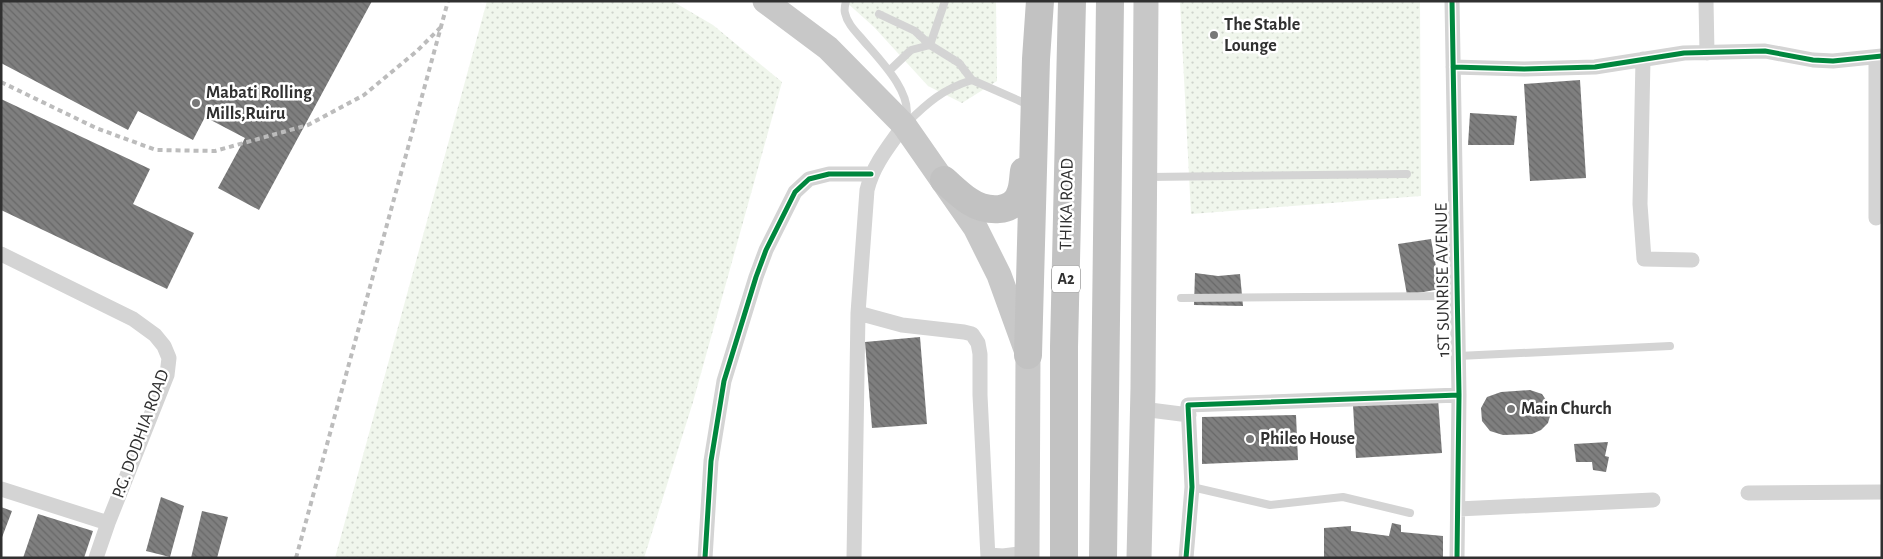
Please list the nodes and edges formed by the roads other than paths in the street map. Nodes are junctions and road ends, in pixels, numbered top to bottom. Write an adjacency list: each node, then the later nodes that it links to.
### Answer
1 (765, 1): 20 (main road)
2 (846, 1): 17 (lane)
3 (945, 1): 11 (lane)
4 (1040, 1): 14 (highway)
5 (1072, 1): 50 (highway, THIKA ROAD / A2)
6 (1110, 1): 51 (highway)
7 (1146, 1): 23 (main road)
8 (1452, 1): 16 (street, 1ST SUNRISE AVENUE)
9 (1706, 1): 12 (street)
10 (879, 14): 11 (lane)
11 (930, 45): 17 (lane); 18 (lane)
12 (1707, 53): 13 (street); 15 (street)
13 (1879, 57): 25 (street)
14 (1036, 59): 19 (highway); 32 (highway)
15 (1643, 60): 16 (street); 27 (street)
16 (1453, 67): 28 (street, 1ST SUNRISE AVENUE)
17 (889, 71): 20 (lane)
18 (972, 80): 19 (lane); 20 (lane)
19 (1031, 106): 24 (highway)
20 (904, 125): 21 (street); 24 (main road)
21 (871, 174): 30 (street); 48 (street)
22 (1407, 174): 23 (lane)
23 (1144, 177): 35 (main road)
24 (944, 180): 32 (main road)
25 (1876, 218)
26 (1, 254): 44 (street, P.G. DODHIA ROAD)
27 (1692, 260)
28 (1457, 296): 29 (lane); 33 (street, 1ST SUNRISE AVENUE)
29 (1181, 298)
30 (858, 313): 45 (street); 49 (street)
31 (1670, 346): 33 (lane)
32 (1028, 355): 46 (main road)
33 (1458, 356): 34 (street, 1ST SUNRISE AVENUE)
34 (1459, 395): 36 (street); 42 (street, 1ST SUNRISE AVENUE)
35 (1142, 409): 36 (street); 52 (main road)
36 (1189, 415): 37 (street)
37 (1192, 487): 43 (lane); 53 (street)
38 (1, 489): 44 (street)
39 (1882, 492): 40 (street)
40 (1748, 493)
41 (1653, 500): 42 (street)
42 (1458, 509): 54 (street, 1ST SUNRISE AVENUE)
43 (1410, 512)
44 (108, 523): 47 (street, P.G. DODHIA ROAD)
45 (988, 556): 46 (street)
46 (1027, 556)
47 (96, 558)
48 (705, 558)
49 (854, 558)
50 (1064, 558)
51 (1103, 558)
52 (1139, 558)
53 (1186, 558)
54 (1458, 558)

